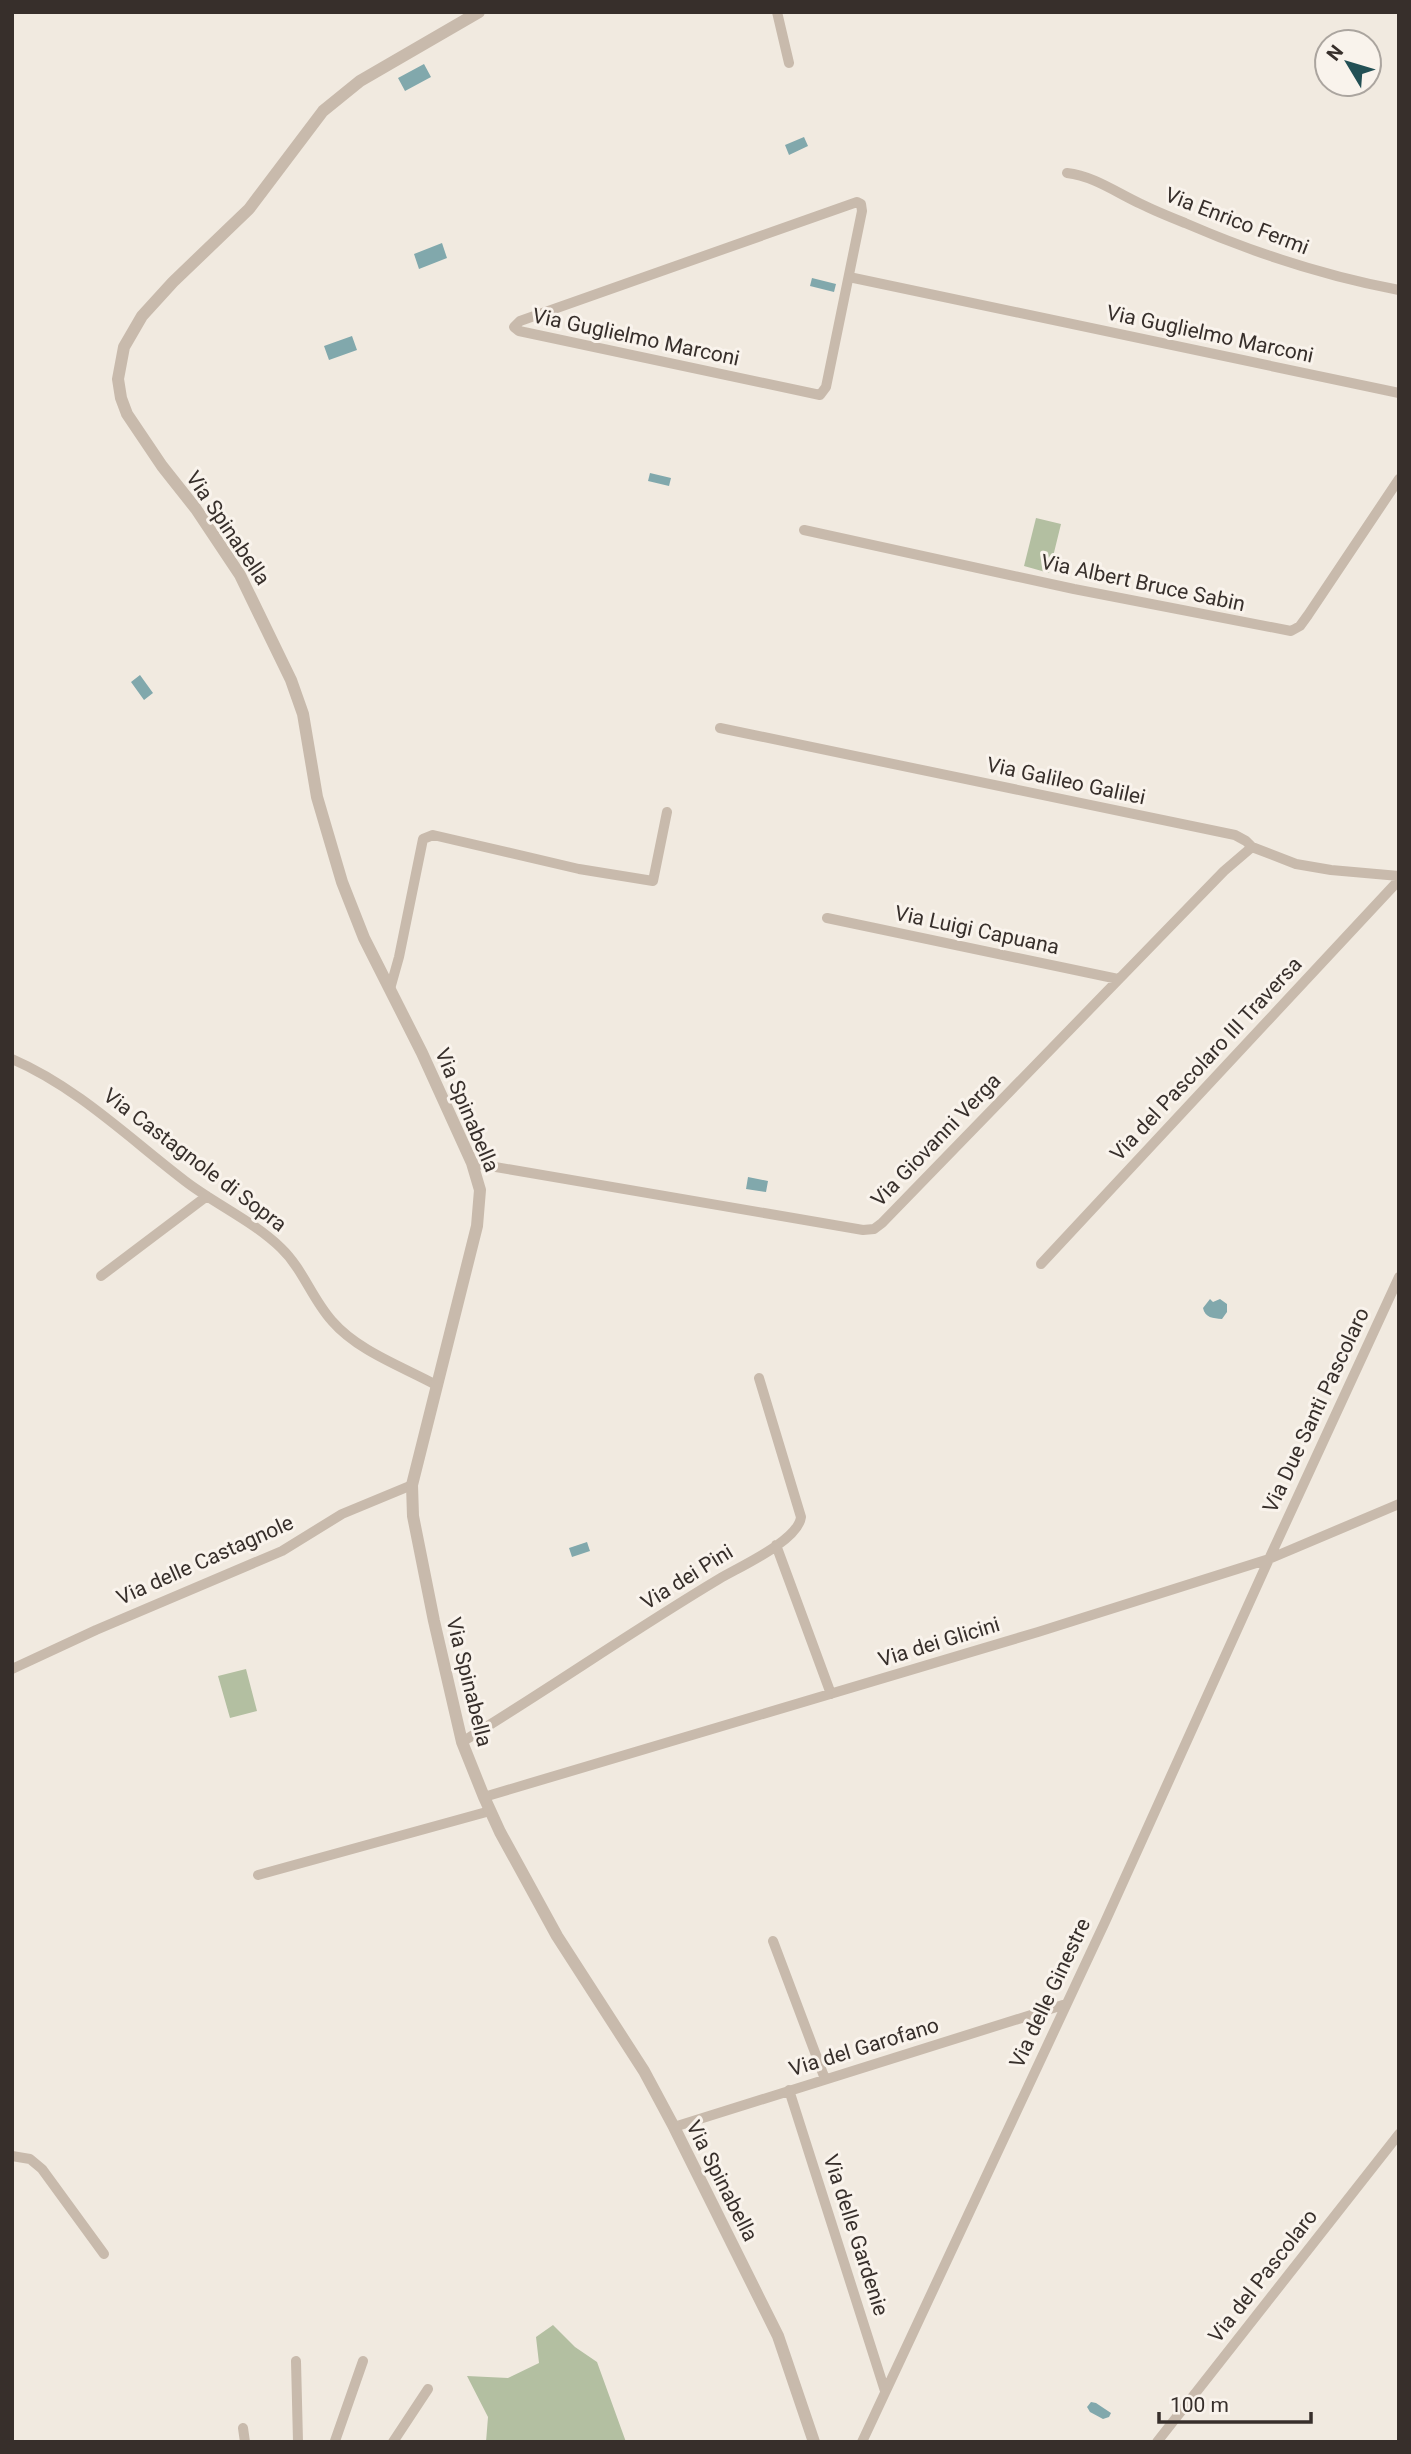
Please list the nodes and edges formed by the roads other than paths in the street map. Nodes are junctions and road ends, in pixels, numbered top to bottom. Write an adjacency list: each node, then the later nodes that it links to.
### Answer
1 (479, 12): 16 (street, Via Spinabella)
2 (777, 12): 3 (street)
3 (789, 63)
4 (1067, 173): 6 (street, Via Enrico Fermi)
5 (849, 277): 5 (street, Via Guglielmo Marconi); 7 (street, Via Guglielmo Marconi)
6 (1399, 290)
7 (1399, 393)
8 (1399, 479): 9 (street, Via Albert Bruce Sabin)
9 (804, 530)
10 (720, 728): 12 (street, Via Galileo Galilei)
11 (667, 812): 16 (street)
12 (1252, 847): 13 (street, Via Galileo Galilei); 15 (street, Via Giovanni Verga)
13 (1399, 878): 20 (street, Via del Pascolaro III Traversa)
14 (827, 918): 15 (street, Via Luigi Capuana)
15 (1118, 979): 18 (street, Via Giovanni Verga)
16 (390, 989): 18 (street, Via Spinabella)
17 (12, 1059): 19 (street, Via Castagnole di Sopra)
18 (472, 1163): 24 (street, Via Spinabella)
19 (206, 1196): 21 (street); 24 (street, Via Castagnole di Sopra)
20 (1041, 1264)
21 (101, 1276)
22 (1399, 1277): 28 (street, Via Due Santi Pascolaro)
23 (759, 1378): 27 (street, Via dei Pini)
24 (436, 1385): 25 (street, Via Spinabella)
25 (412, 1485): 29 (street, Via delle Castagnole); 31 (street, Via Spinabella)
26 (1399, 1504): 28 (street, Via dei Glicini)
27 (776, 1545): 30 (street); 31 (street, Via dei Pini)
28 (1269, 1559): 30 (street, Via dei Glicini); 36 (street, Via delle Ginestre)
29 (12, 1669)
30 (831, 1694): 32 (street, Via dei Glicini)
31 (463, 1742): 32 (street, Via Spinabella)
32 (484, 1797): 33 (street, Via Spinabella)
33 (490, 1811): 34 (street); 39 (street, Via Spinabella)
34 (258, 1875)
35 (774, 1941): 37 (street)
36 (1066, 2004): 37 (street, Via del Garofano); 46 (street, Via delle Ginestre)
37 (825, 2079): 38 (street, Via del Garofano)
38 (789, 2090): 39 (street, Via del Garofano); 46 (street, Via delle Gardenie)
39 (674, 2127): 53 (street, Via Spinabella)
40 (1399, 2134): 55 (street, Via del Pascolaro)
41 (12, 2155): 42 (street)
42 (104, 2254)
43 (296, 2361): 49 (street)
44 (363, 2361): 51 (street)
45 (429, 2389): 52 (street)
46 (885, 2392): 54 (street, Via delle Ginestre)
47 (243, 2428): 48 (street)
48 (245, 2442)
49 (298, 2442)
50 (323, 2442): 51 (street)
51 (336, 2442)
52 (393, 2442)
53 (814, 2442)
54 (862, 2442)
55 (1157, 2442)

